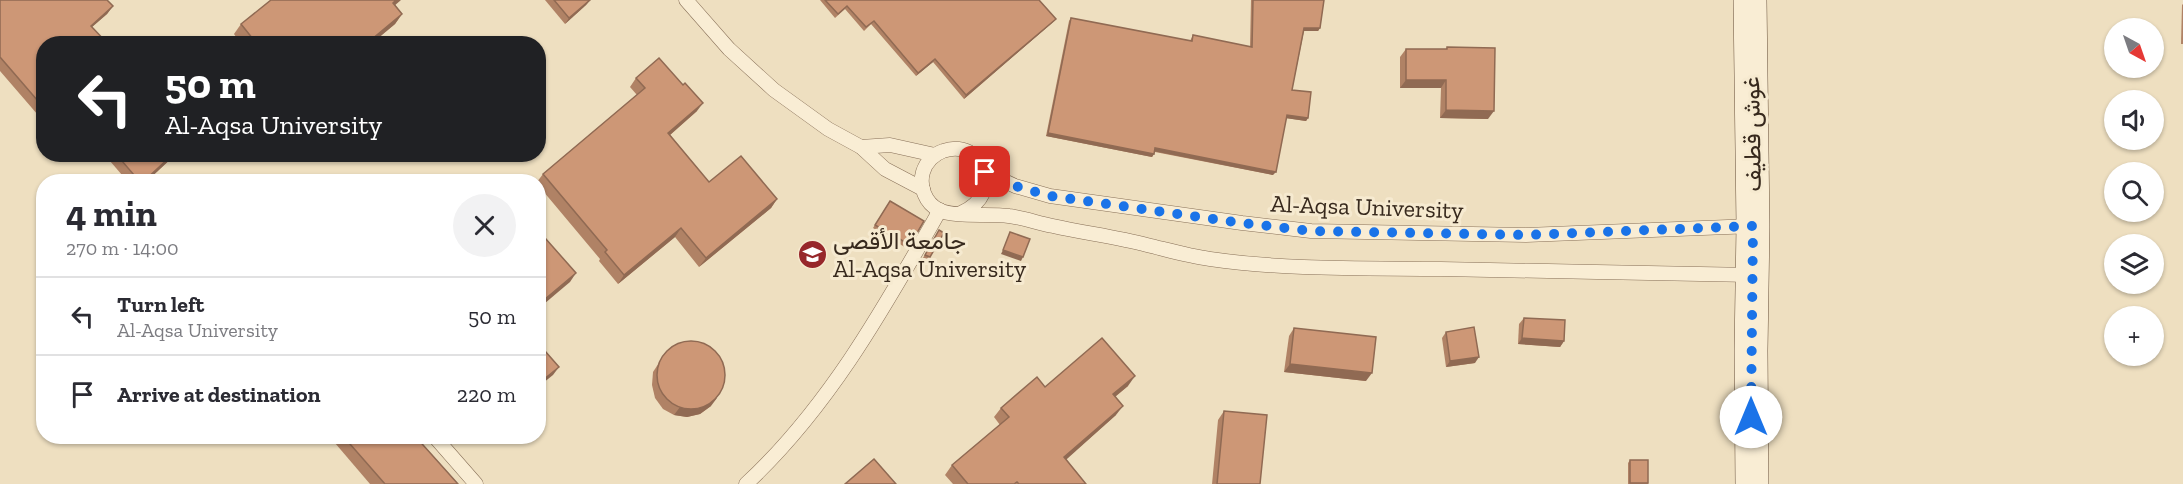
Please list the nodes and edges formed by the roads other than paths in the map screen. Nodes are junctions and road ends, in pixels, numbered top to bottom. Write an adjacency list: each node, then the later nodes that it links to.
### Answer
1 (686, 0): 3 (lane)
2 (1750, 0): 9 (main road, غوش قطيف)
3 (861, 147): 4 (lane); 6 (lane)
4 (935, 155): 5 (lane); 6 (lane)
5 (985, 172): 8 (lane); 9 (lane, Al-Aqsa University)
6 (922, 189): 7 (lane)
7 (940, 210): 8 (lane); 13 (lane)
8 (961, 213): 10 (lane)
9 (1753, 226): 10 (main road, غوش قطيف)
10 (1752, 275): 14 (main road, غوش قطيف)
11 (441, 444): 12 (lane)
12 (476, 484)
13 (746, 484)
14 (1752, 484)

